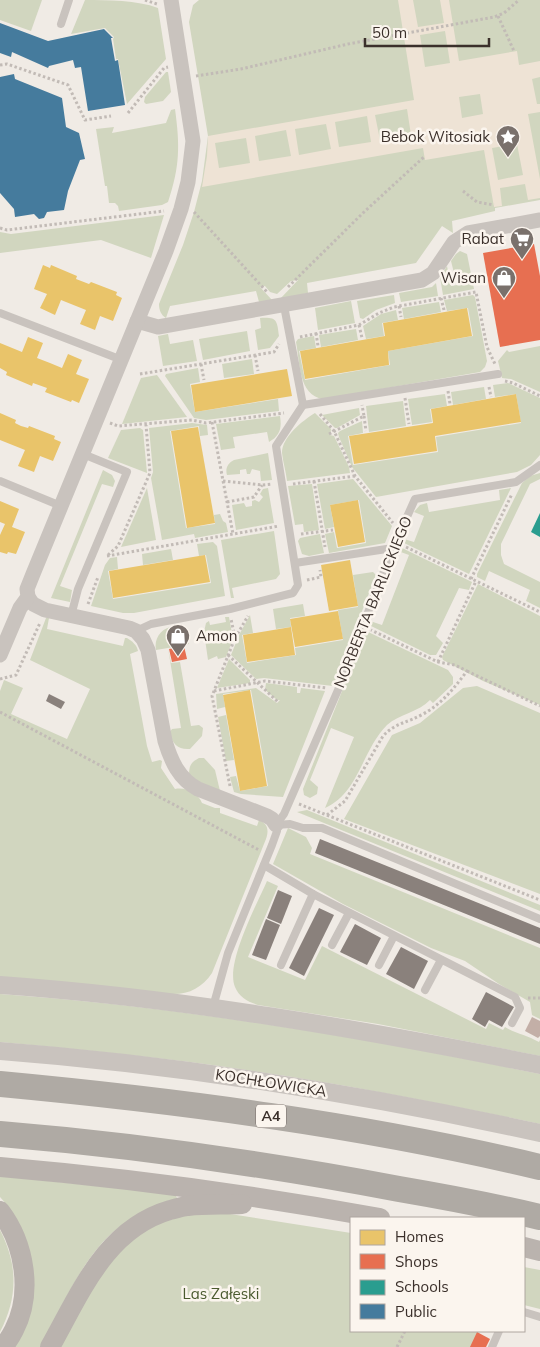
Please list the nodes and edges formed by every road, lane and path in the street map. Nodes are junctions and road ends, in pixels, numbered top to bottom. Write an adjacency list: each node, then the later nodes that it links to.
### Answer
1 (70, 0): 5 (lane)
2 (171, 0): 9 (street)
3 (519, 0): 4 (path)
4 (498, 16): 6 (path); 9 (path)
5 (61, 24)
6 (514, 51)
7 (0, 65): 11 (path)
8 (171, 67): 10 (path)
9 (184, 78): 25 (street)
10 (128, 113)
11 (111, 116)
12 (424, 156): 20 (path)
13 (463, 191): 14 (path)
14 (494, 205)
15 (169, 210): 18 (path)
16 (193, 211): 20 (path)
17 (540, 220): 20 (street)
18 (0, 228)
19 (441, 298): 21 (path); 22 (path); 36 (path)
20 (279, 304): 25 (street); 28 (lane)
21 (399, 306): 24 (path); 26 (path)
22 (444, 310)
23 (0, 313): 32 (lane)
24 (401, 317)
25 (138, 321): 32 (street)
26 (359, 325): 27 (path); 29 (path)
27 (316, 334): 28 (path); 30 (path)
28 (290, 338): 31 (path); 52 (lane)
29 (362, 338)
30 (318, 346)
31 (255, 355): 33 (path); 34 (path)
32 (122, 360): 54 (street)
33 (201, 364): 35 (path); 37 (path)
34 (258, 370)
35 (140, 374)
36 (499, 378): 38 (path); 44 (path); 52 (lane)
37 (204, 380)
38 (489, 384): 39 (path); 45 (path)
39 (481, 385)
40 (456, 390): 41 (path)
41 (447, 391): 42 (path); 49 (path)
42 (439, 392)
43 (414, 396): 46 (path)
44 (540, 396)
45 (491, 397)
46 (405, 398): 47 (path); 56 (path)
47 (397, 399)
48 (371, 403): 50 (path)
49 (450, 404)
50 (362, 405): 51 (path); 53 (path)
51 (354, 406)
52 (301, 408): 55 (path); 59 (path); 69 (lane)
53 (364, 416): 58 (path); 59 (path)
54 (98, 418): 57 (path); 61 (street)
55 (212, 422): 57 (path); 67 (path)
56 (409, 424)
57 (146, 425): 76 (path)
58 (366, 431)
59 (334, 432): 60 (path); 72 (path)
60 (330, 434)
61 (83, 454): 68 (street); 86 (lane)
62 (540, 465): 63 (lane, NORBERTA BARLICKIEGO)
63 (520, 479): 72 (lane, NORBERTA BARLICKIEGO); 80 (path)
64 (0, 481): 68 (lane)
65 (314, 481): 71 (path)
66 (262, 485): 67 (path)
67 (227, 502): 73 (path)
68 (61, 506): 82 (street)
69 (289, 524): 71 (path); 73 (path); 78 (lane)
70 (333, 530): 71 (path)
71 (323, 532): 75 (path)
72 (400, 532): 74 (lane, NORBERTA BARLICKIEGO)
73 (233, 534): 76 (path)
74 (395, 545): 78 (lane); 80 (path); 88 (lane, NORBERTA BARLICKIEGO)
75 (326, 553)
76 (107, 556): 77 (path)
77 (102, 563)
78 (295, 563): 84 (lane)
79 (99, 572): 83 (path)
80 (471, 579): 81 (path)
81 (476, 581): 85 (path); 92 (path)
82 (28, 597): 86 (street); 90 (street)
83 (87, 608)
84 (230, 608): 89 (lane); 91 (path)
85 (540, 612)
86 (71, 616): 89 (street)
87 (42, 618): 94 (path)
88 (363, 626): 92 (path); 96 (lane, NORBERTA BARLICKIEGO)
89 (136, 631): 104 (street)
90 (0, 655)
91 (228, 655): 95 (path); 97 (path)
92 (438, 662): 93 (path)
93 (467, 671): 99 (path); 103 (path)
94 (0, 679)
95 (257, 684): 96 (path); 97 (path); 98 (path)
96 (338, 690): 102 (lane, NORBERTA BARLICKIEGO)
97 (214, 691): 101 (path)
98 (278, 702)
99 (540, 706)
100 (0, 712): 105 (path)
101 (231, 792)
102 (290, 801): 103 (path); 104 (lane, NORBERTA BARLICKIEGO)
103 (327, 815): 108 (path)
104 (276, 825): 105 (lane, NORBERTA BARLICKIEGO); 110 (lane)
105 (268, 854): 106 (lane, NORBERTA BARLICKIEGO)
106 (264, 865): 107 (lane); 118 (lane, NORBERTA BARLICKIEGO)
107 (313, 894): 109 (lane); 114 (lane)
108 (540, 900)
109 (349, 913): 111 (lane); 112 (lane)
110 (540, 919)
111 (394, 936): 113 (lane); 115 (lane)
112 (332, 945)
113 (441, 960): 117 (lane); 119 (lane)
114 (281, 965)
115 (379, 965)
116 (0, 985): 118 (street)
117 (425, 990)
118 (213, 1007): 121 (street)
119 (512, 1023)
120 (0, 1051): 123 (street, KOCHŁOWICKA)
121 (540, 1065)
122 (0, 1084): 126 (highway, A4)
123 (540, 1133)
124 (0, 1134): 130 (highway)
125 (0, 1167): 127 (main road)
126 (540, 1167)
127 (298, 1204): 129 (main road); 138 (main road)
128 (0, 1211): 137 (main road)
129 (374, 1217)
130 (540, 1217)
131 (525, 1247): 132 (main road)
132 (540, 1251)
133 (525, 1312): 134 (lane)
134 (540, 1317)
135 (404, 1332): 139 (path)
136 (499, 1332): 140 (lane)
137 (3, 1347)
138 (50, 1347)
139 (397, 1347)
140 (492, 1347)

